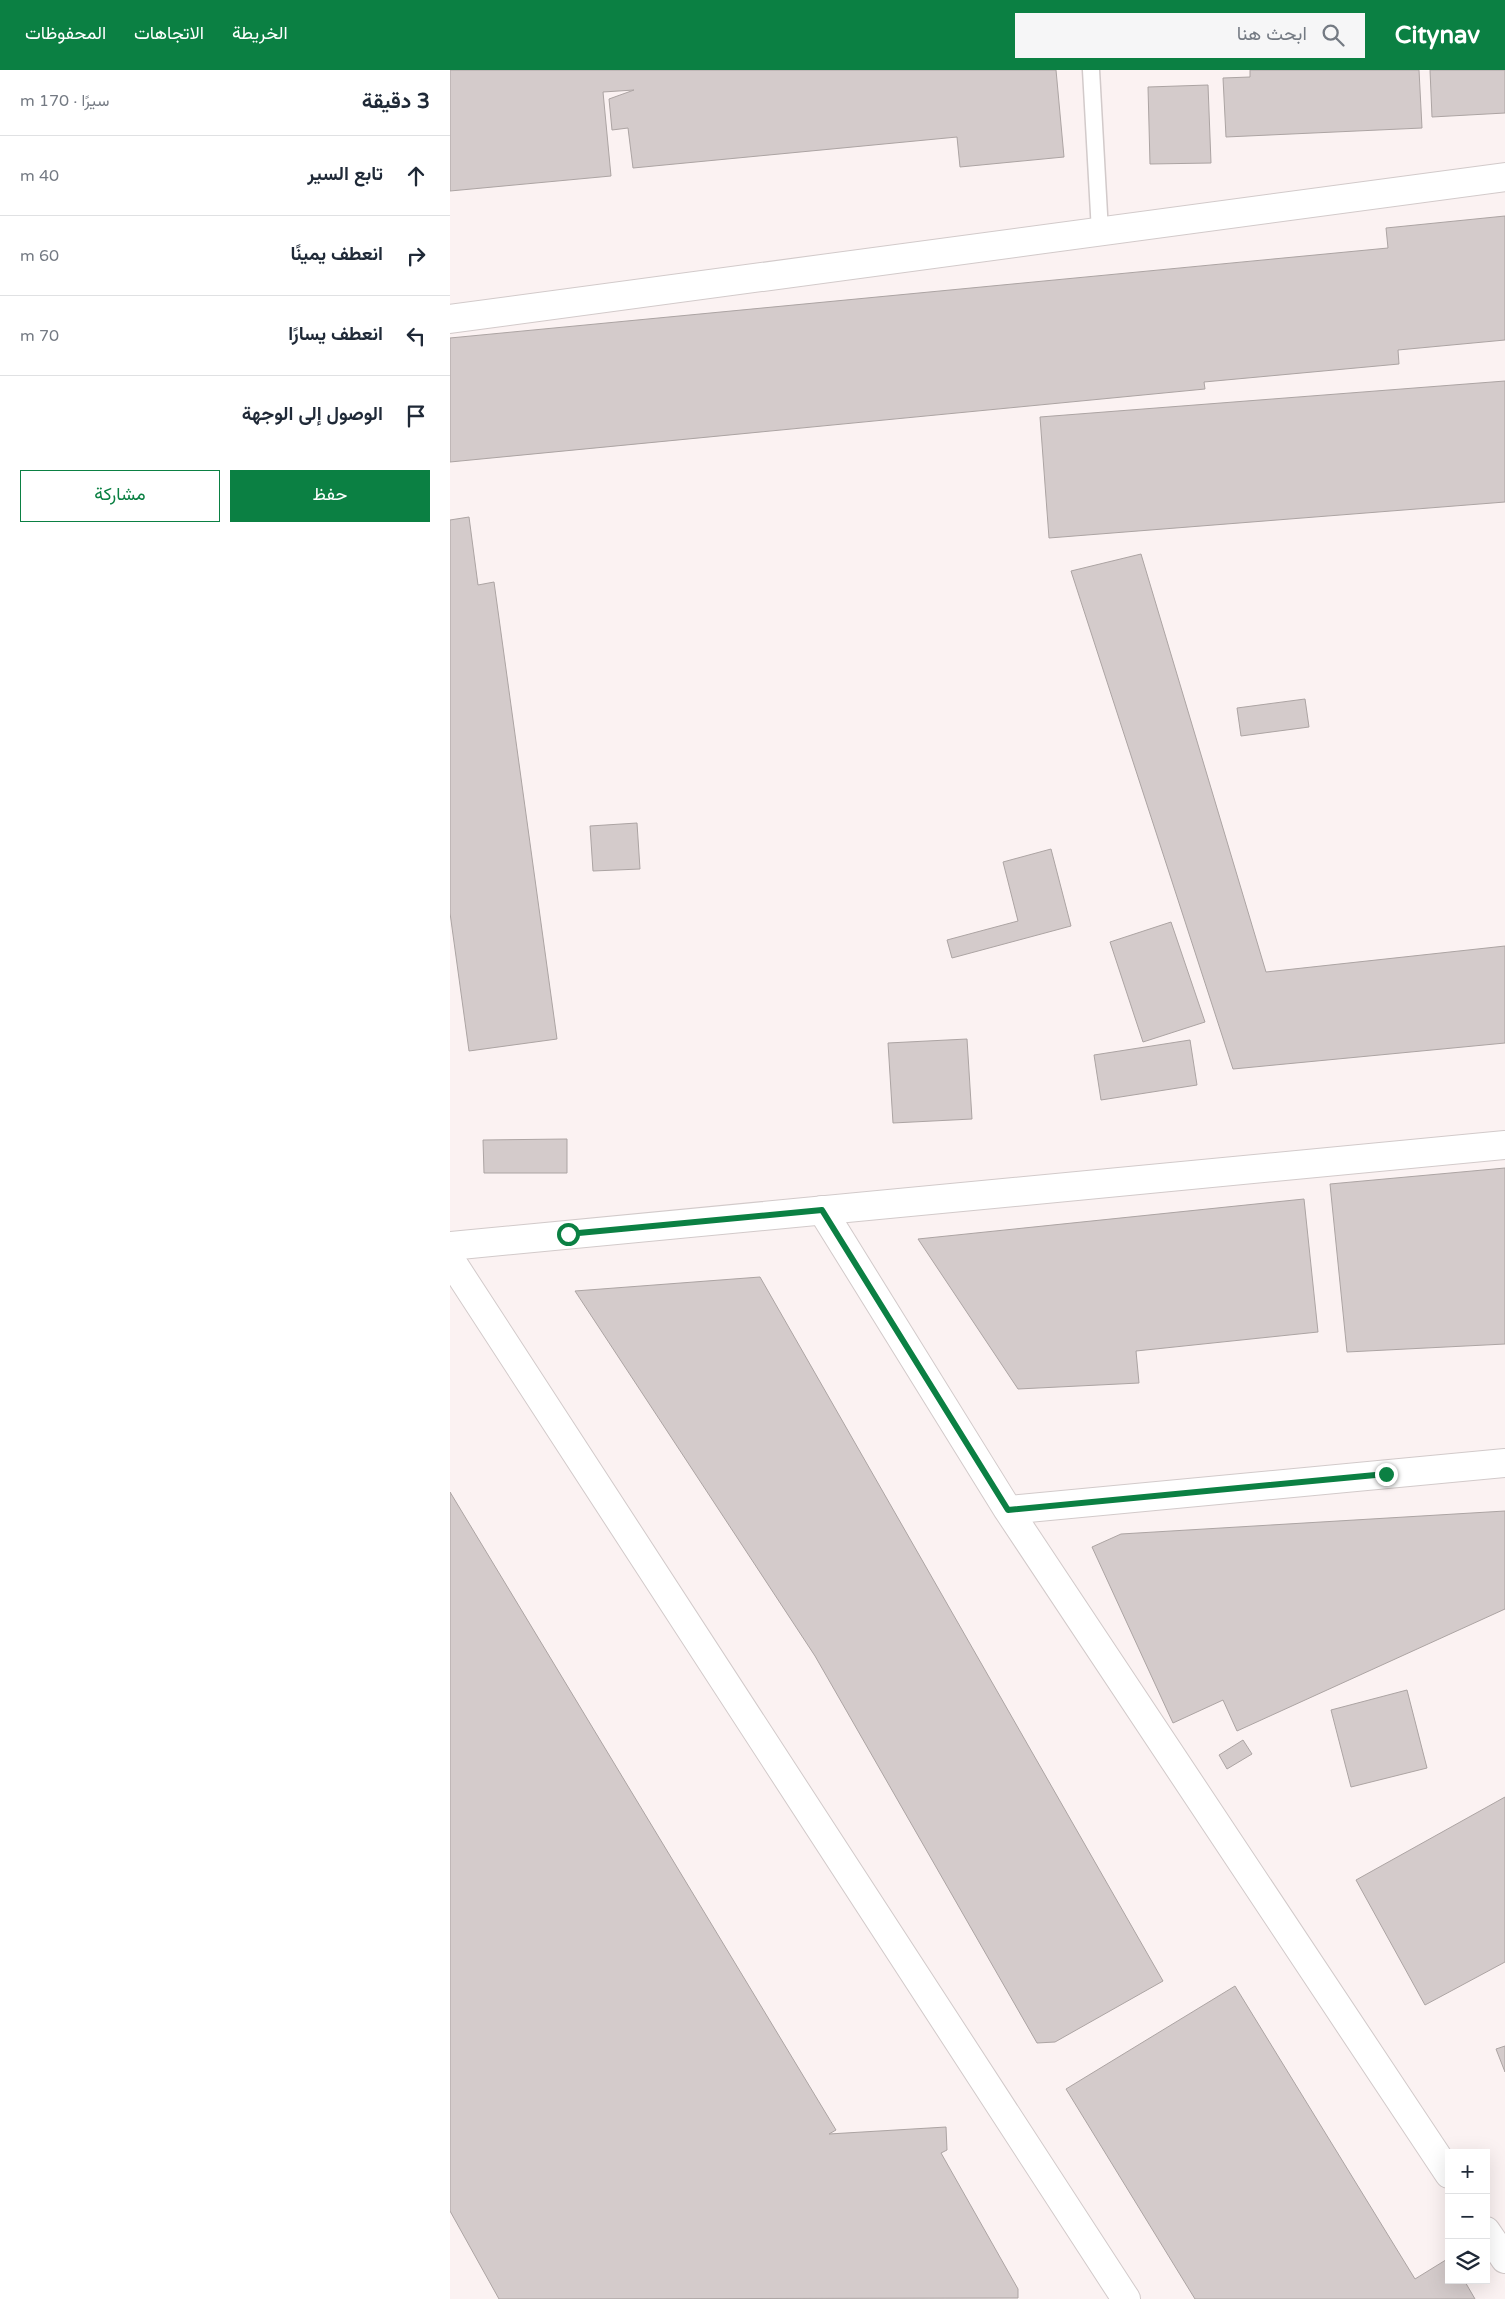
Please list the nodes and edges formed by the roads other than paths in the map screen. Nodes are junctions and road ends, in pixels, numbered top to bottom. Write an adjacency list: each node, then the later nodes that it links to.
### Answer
1 (1091, 70): 3 (lane)
2 (1505, 177): 3 (street)
3 (1100, 232): 4 (street)
4 (450, 319)
5 (1505, 1145): 6 (street)
6 (822, 1210): 7 (street); 10 (street)
7 (450, 1246)
8 (450, 1259): 14 (street)
9 (1505, 1463): 10 (street)
10 (1008, 1510): 11 (street)
11 (1445, 2168)
12 (1490, 2237): 13 (street)
13 (1505, 2259)
14 (1126, 2299)

